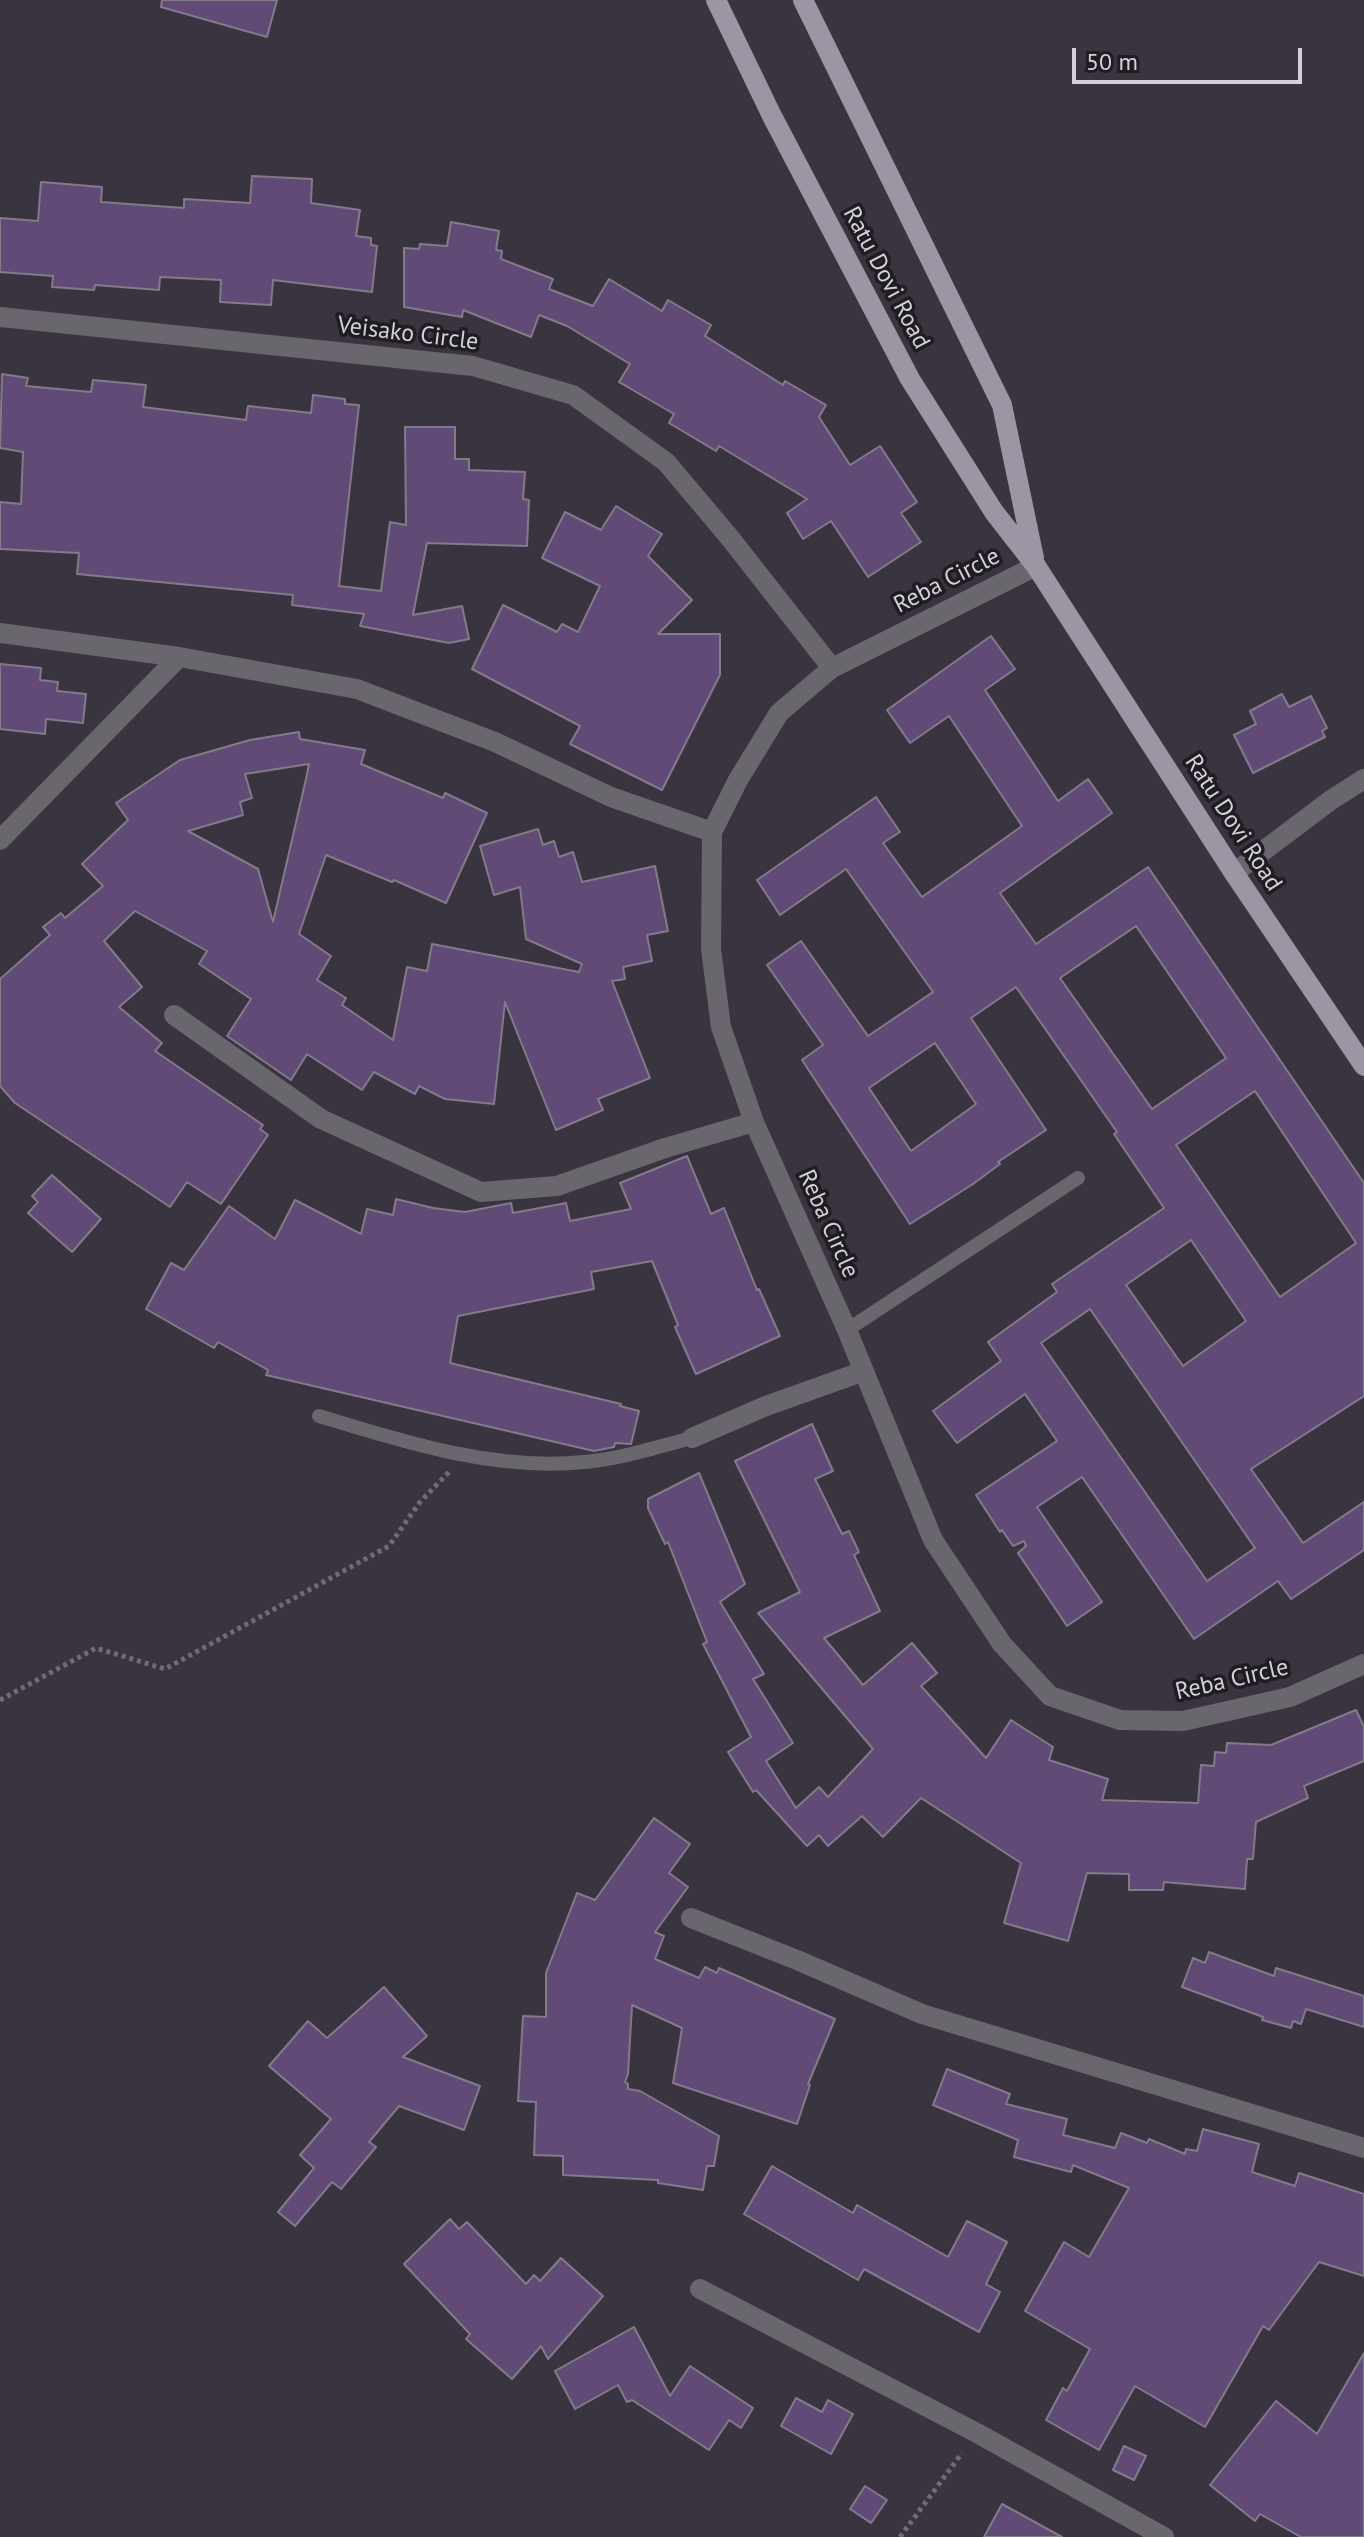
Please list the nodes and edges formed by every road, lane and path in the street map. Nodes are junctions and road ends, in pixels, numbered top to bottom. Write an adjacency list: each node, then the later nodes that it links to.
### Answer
1 (716, 0): 4 (main road, Ratu Dovi Road)
2 (803, 0): 4 (main road, Ratu Dovi Road)
3 (0, 317): 7 (street, Veisako Circle)
4 (1036, 566): 7 (street, Reba Circle); 11 (main road, Ratu Dovi Road)
5 (0, 633): 6 (street)
6 (179, 657): 9 (street); 10 (street)
7 (832, 668): 9 (street, Reba Circle)
8 (1364, 779): 11 (street)
9 (712, 832): 14 (street, Reba Circle)
10 (0, 840)
11 (1234, 873): 13 (main road, Ratu Dovi Road)
12 (174, 1015): 14 (street)
13 (1364, 1066)
14 (754, 1122): 16 (street, Reba Circle)
15 (1078, 1178): 16 (lane)
16 (847, 1330): 17 (street, Reba Circle)
17 (864, 1371): 19 (street); 21 (street, Reba Circle)
18 (319, 1416): 20 (lane)
19 (692, 1438): 20 (lane)
20 (467, 1454): 22 (path)
21 (1364, 1664)
22 (0, 1700)
23 (691, 1918): 24 (street)
24 (1364, 2148)
25 (700, 2289): 26 (street)
26 (977, 2433): 27 (path); 28 (street)
27 (900, 2537)
28 (1164, 2537)

